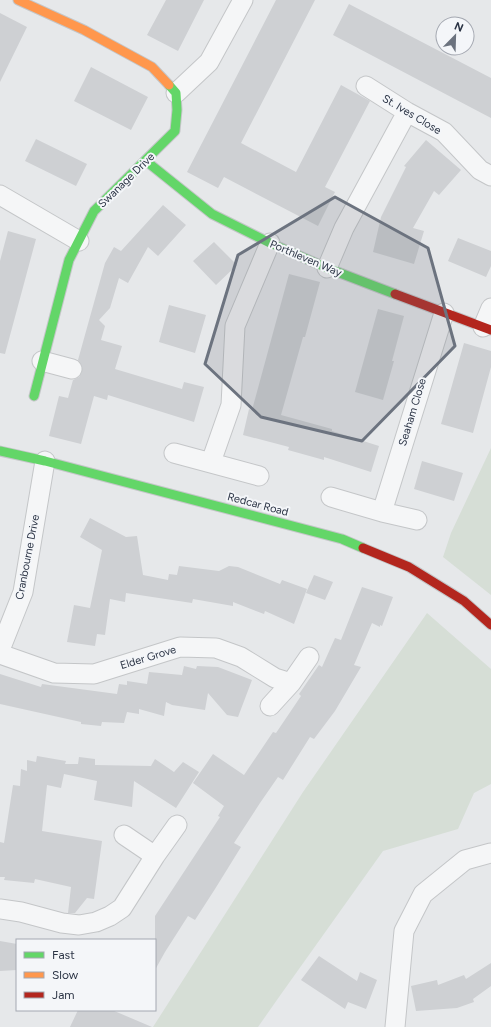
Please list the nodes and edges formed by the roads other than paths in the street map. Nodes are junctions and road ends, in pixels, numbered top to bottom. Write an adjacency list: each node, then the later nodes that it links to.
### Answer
1 (18, 0): 4 (street)
2 (244, 0): 4 (street)
3 (366, 86): 5 (street, St. Ives Close)
4 (176, 93): 6 (street, Swanage Drive)
5 (407, 112): 7 (street, St. Ives Close); 11 (street)
6 (146, 161): 9 (street, Swanage Drive); 10 (street, Porthleven Way)
7 (491, 176)
8 (0, 195): 9 (street)
9 (79, 241): 15 (street, Swanage Drive)
10 (270, 243): 11 (street, Porthleven Way); 21 (street)
11 (327, 268): 13 (street, Porthleven Way)
12 (491, 308): 14 (street, Porthleven Way)
13 (444, 313): 14 (street, Porthleven Way); 24 (street, Seaham Close)
14 (487, 329)
15 (42, 361): 16 (street); 17 (street, Swanage Drive)
16 (72, 369)
17 (34, 396)
18 (0, 451): 20 (street, Redcar Road)
19 (174, 453): 21 (street)
20 (45, 461): 26 (street, Redcar Road); 27 (street, Cranbourne Drive)
21 (211, 462): 22 (street)
22 (260, 476)
23 (332, 497): 24 (street)
24 (382, 512): 25 (street)
25 (417, 520)
26 (491, 625)
27 (0, 650)
28 (0, 654): 30 (street, Elder Grove)
29 (309, 657): 30 (street)
30 (291, 683): 31 (street)
31 (270, 706)
32 (177, 825): 35 (street)
33 (124, 835): 35 (street)
34 (491, 853): 37 (street)
35 (155, 856): 36 (street)
36 (0, 909)
37 (395, 1027)

